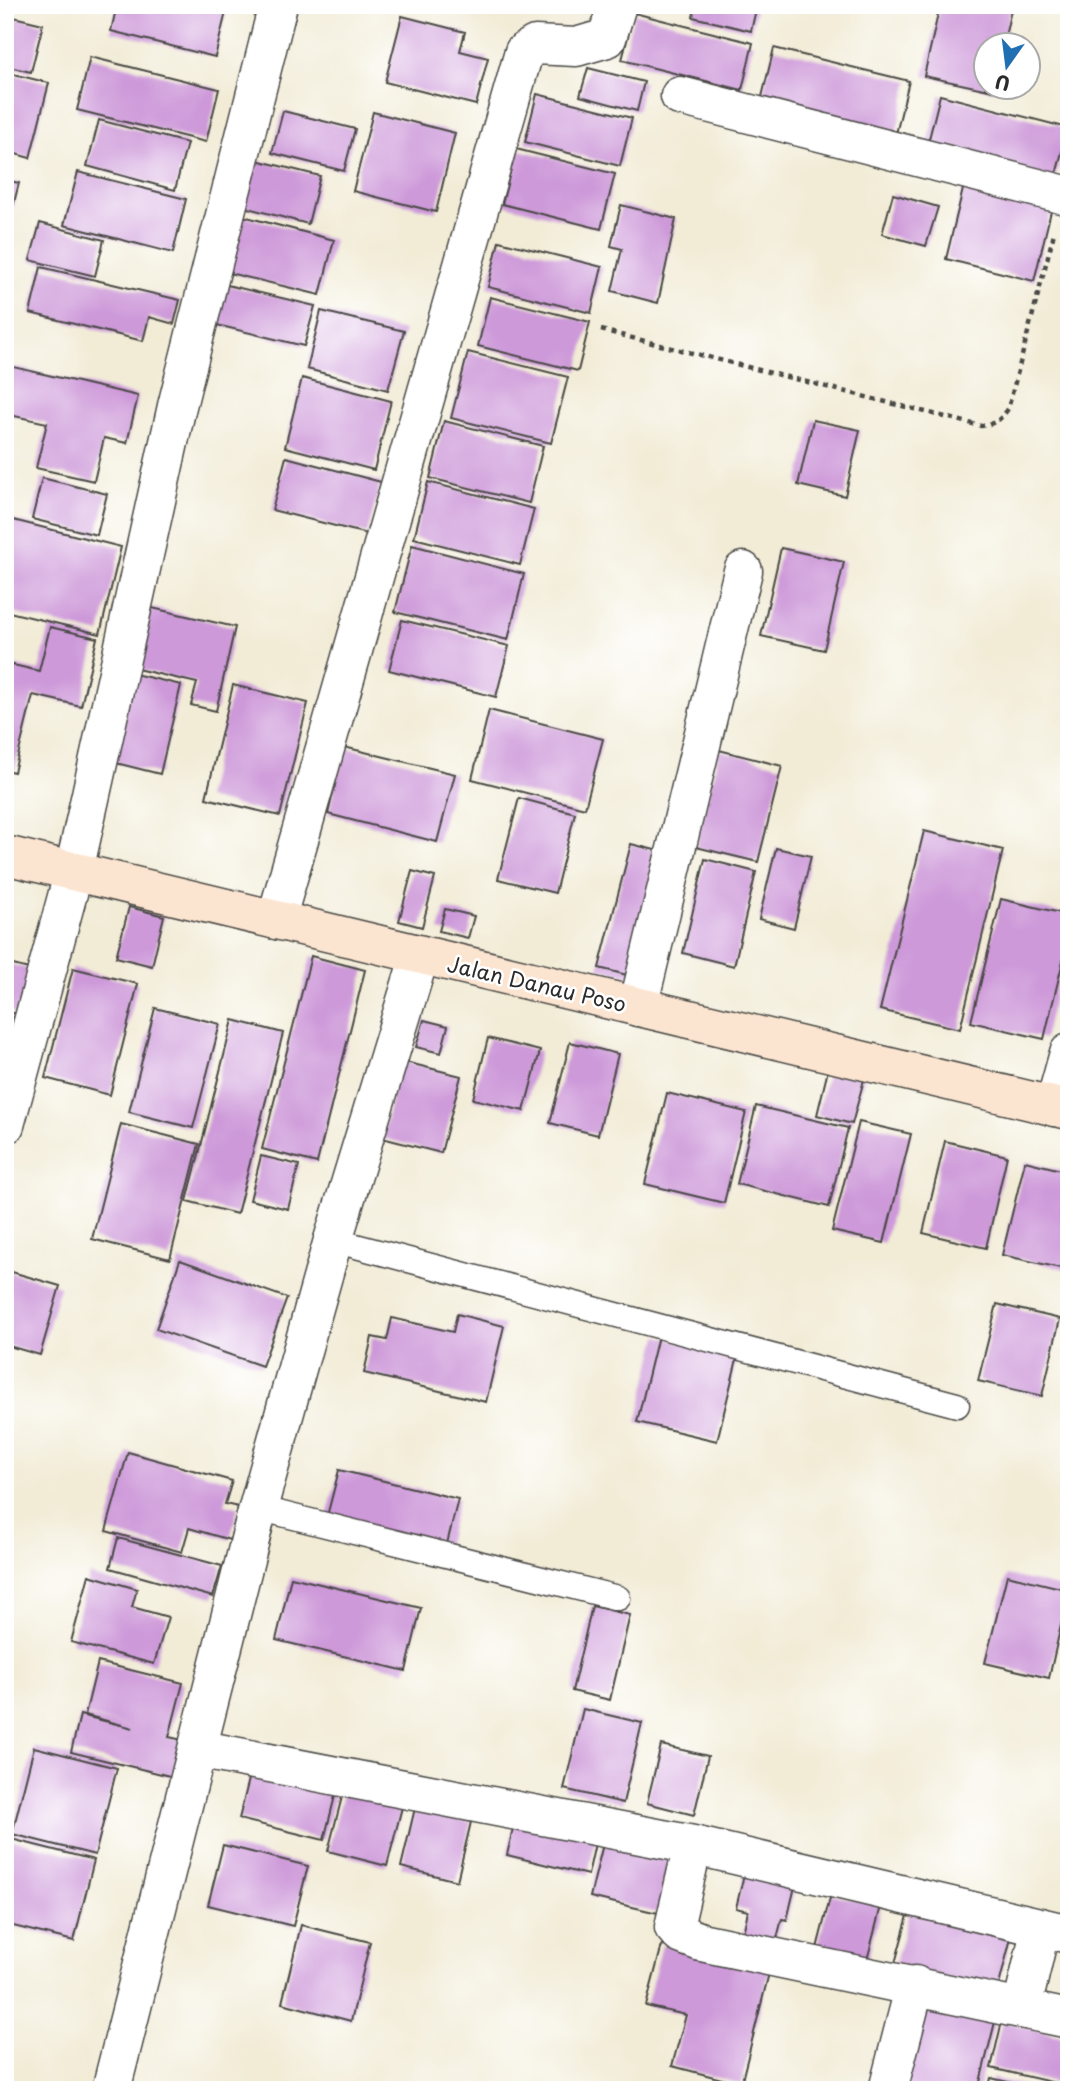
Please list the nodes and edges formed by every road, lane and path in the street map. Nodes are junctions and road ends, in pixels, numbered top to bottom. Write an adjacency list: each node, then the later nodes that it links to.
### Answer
1 (278, 5): 8 (street)
2 (617, 5): 9 (street)
3 (680, 96): 4 (street)
4 (1066, 196): 5 (path)
5 (601, 330)
6 (743, 571): 11 (street)
7 (5, 855): 8 (street, Jalan Danau Poso)
8 (74, 871): 9 (street, Jalan Danau Poso); 14 (street)
9 (276, 920): 10 (street, Jalan Danau Poso)
10 (420, 955): 11 (street, Jalan Danau Poso); 15 (street)
11 (638, 1007): 13 (street, Jalan Danau Poso)
12 (1069, 1053): 13 (street)
13 (1061, 1108)
14 (5, 1125)
15 (333, 1240): 16 (lane); 17 (street)
16 (957, 1405)
17 (258, 1508): 18 (lane); 19 (street)
18 (618, 1598)
19 (197, 1749): 20 (street); 25 (street)
20 (693, 1845): 21 (street); 22 (street)
21 (1055, 1930): 23 (street)
22 (915, 1986): 23 (street); 26 (street)
23 (1022, 2008): 24 (street)
24 (1069, 2019)
25 (111, 2090)
26 (888, 2090)

